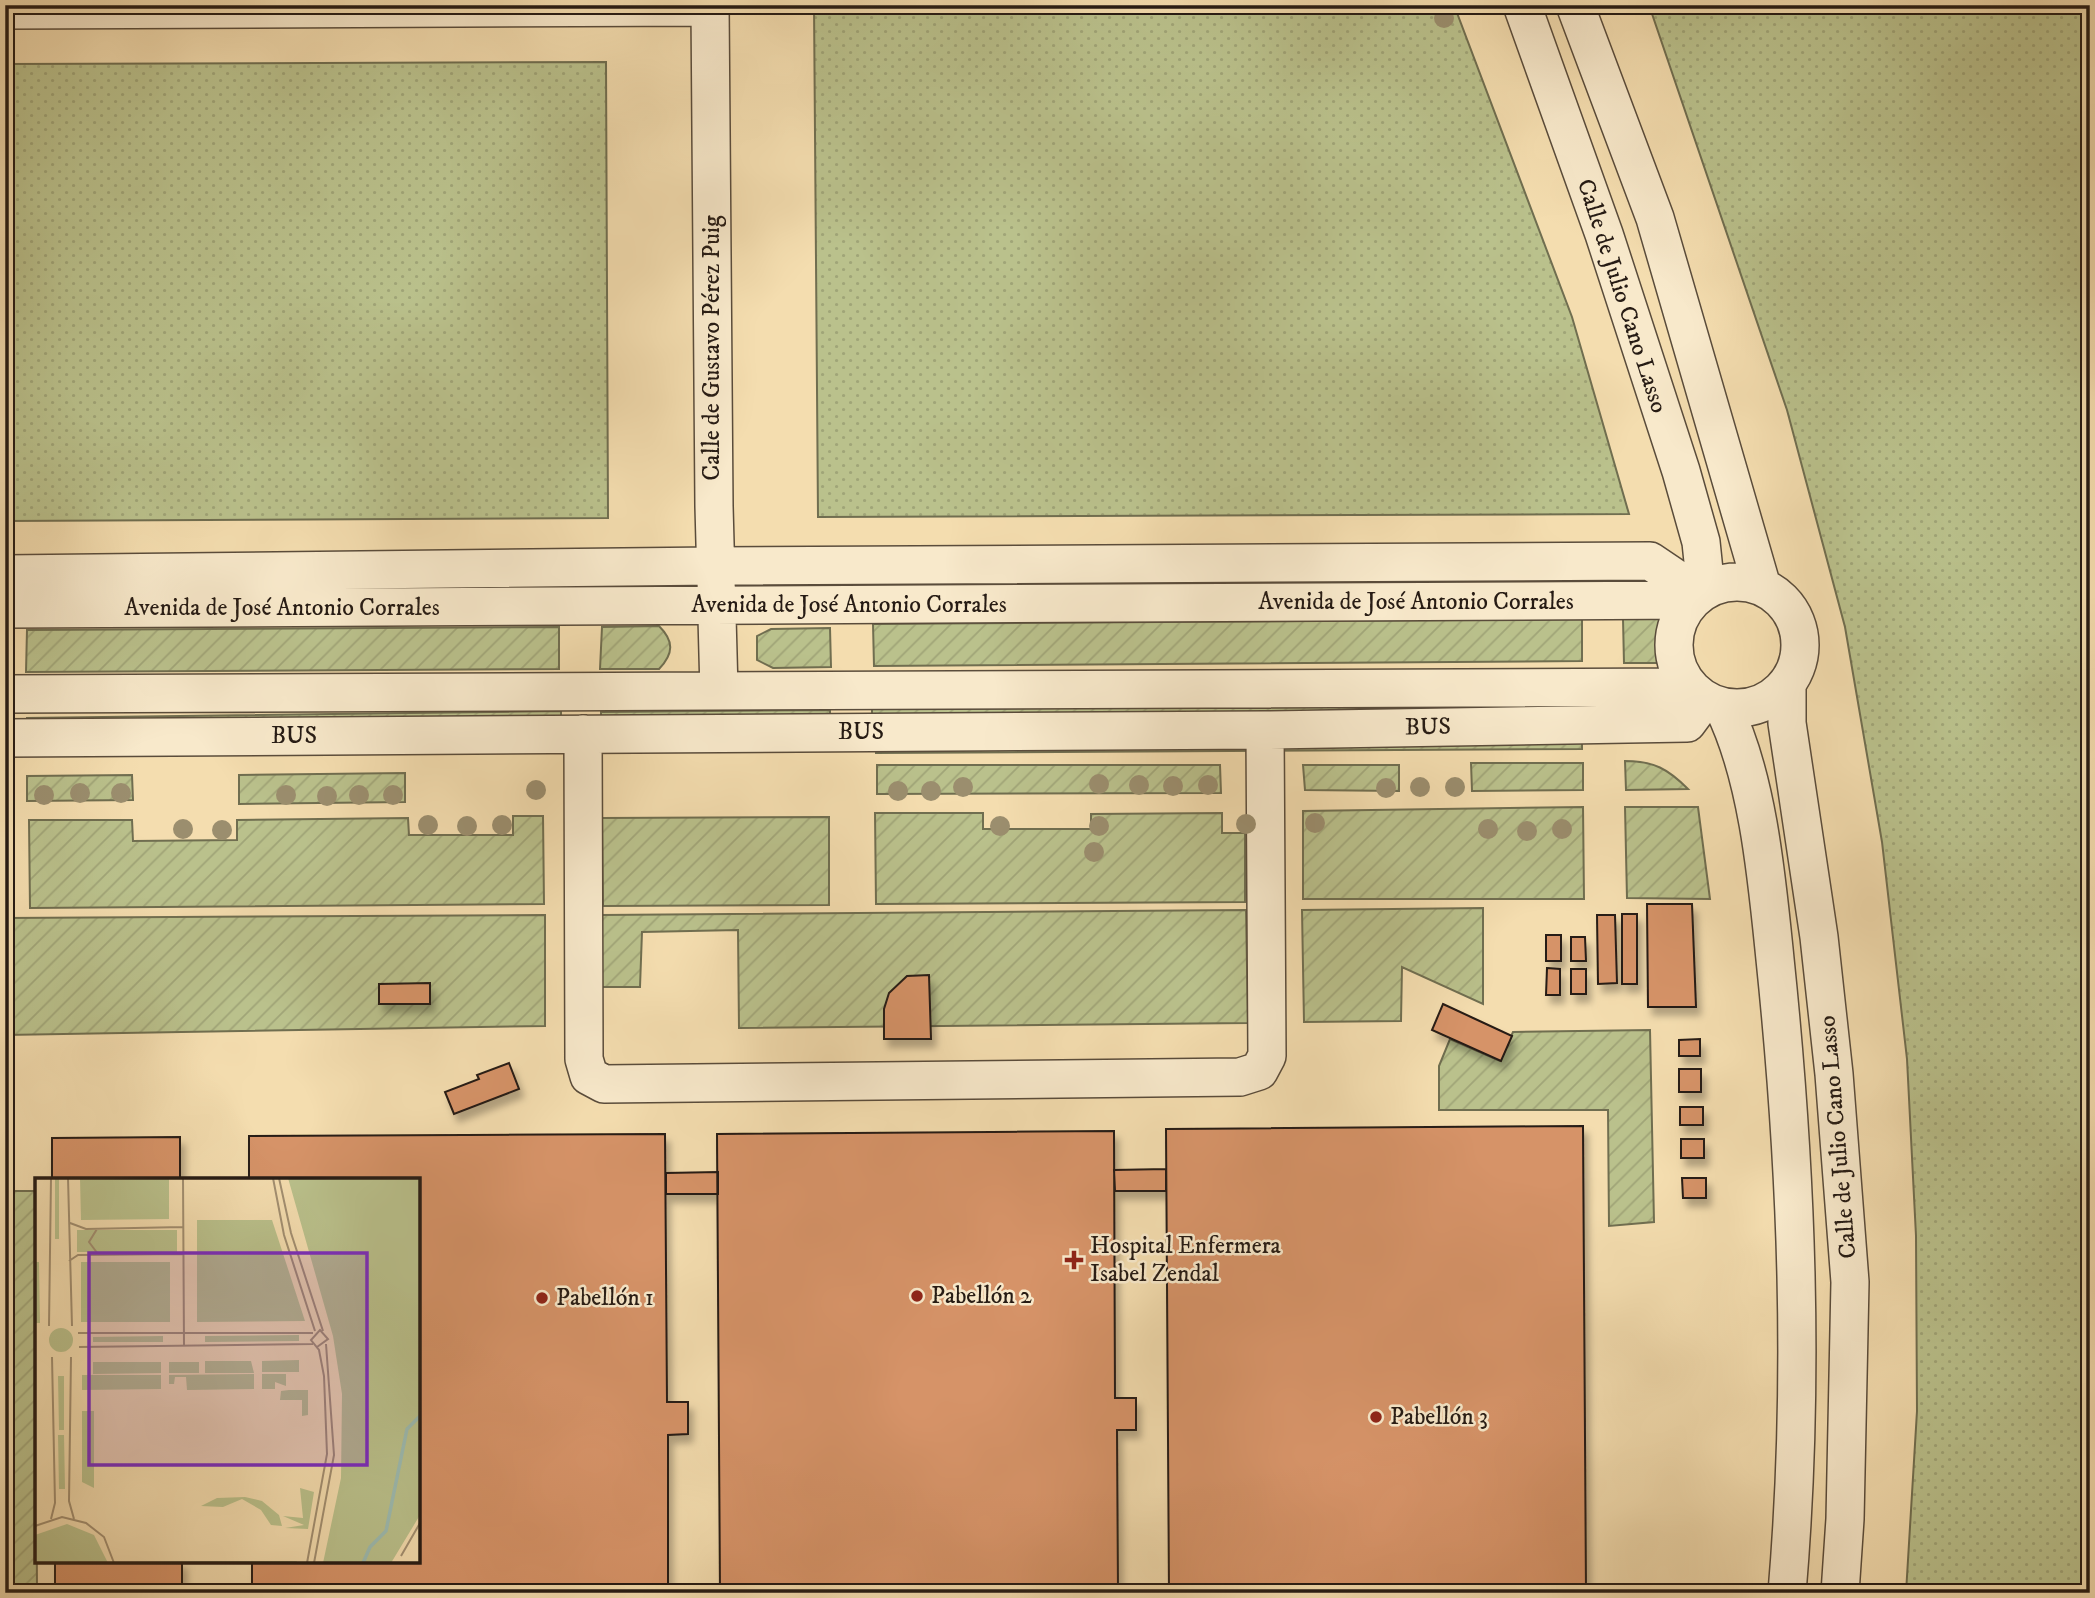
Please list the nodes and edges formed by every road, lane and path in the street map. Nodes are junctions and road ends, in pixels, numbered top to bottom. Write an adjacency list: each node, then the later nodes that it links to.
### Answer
1 (1522, 5): 9 (street, Calle de Julio Cano Lasso)
2 (1576, 5): 8 (street, Calle de Julio Cano Lasso)
3 (710, 6): 4 (street); 6 (street, Calle de Gustavo Pérez Puig)
4 (66, 7): 5 (street)
5 (5, 10)
6 (715, 566): 7 (street); 9 (street); 10 (street, Calle de Gustavo Pérez Puig)
7 (5, 574)
8 (1762, 587): 9 (street); 12 (street)
9 (1699, 595): 10 (street, Avenida de José Antonio Corrales); 15 (street)
10 (716, 605): 11 (street, Avenida de José Antonio Corrales); 13 (street, Calle de Gustavo Pérez Puig)
11 (5, 609)
12 (1787, 684): 15 (street); 20 (street, Calle de Julio Cano Lasso)
13 (719, 691): 14 (street); 15 (street)
14 (5, 694)
15 (1705, 698): 16 (street, BUS); 19 (street, Calle de Julio Cano Lasso)
16 (1265, 730): 17 (street, BUS); 17 (street)
17 (583, 734): 18 (street, BUS)
18 (5, 738)
19 (1787, 1593)
20 (1840, 1593)

